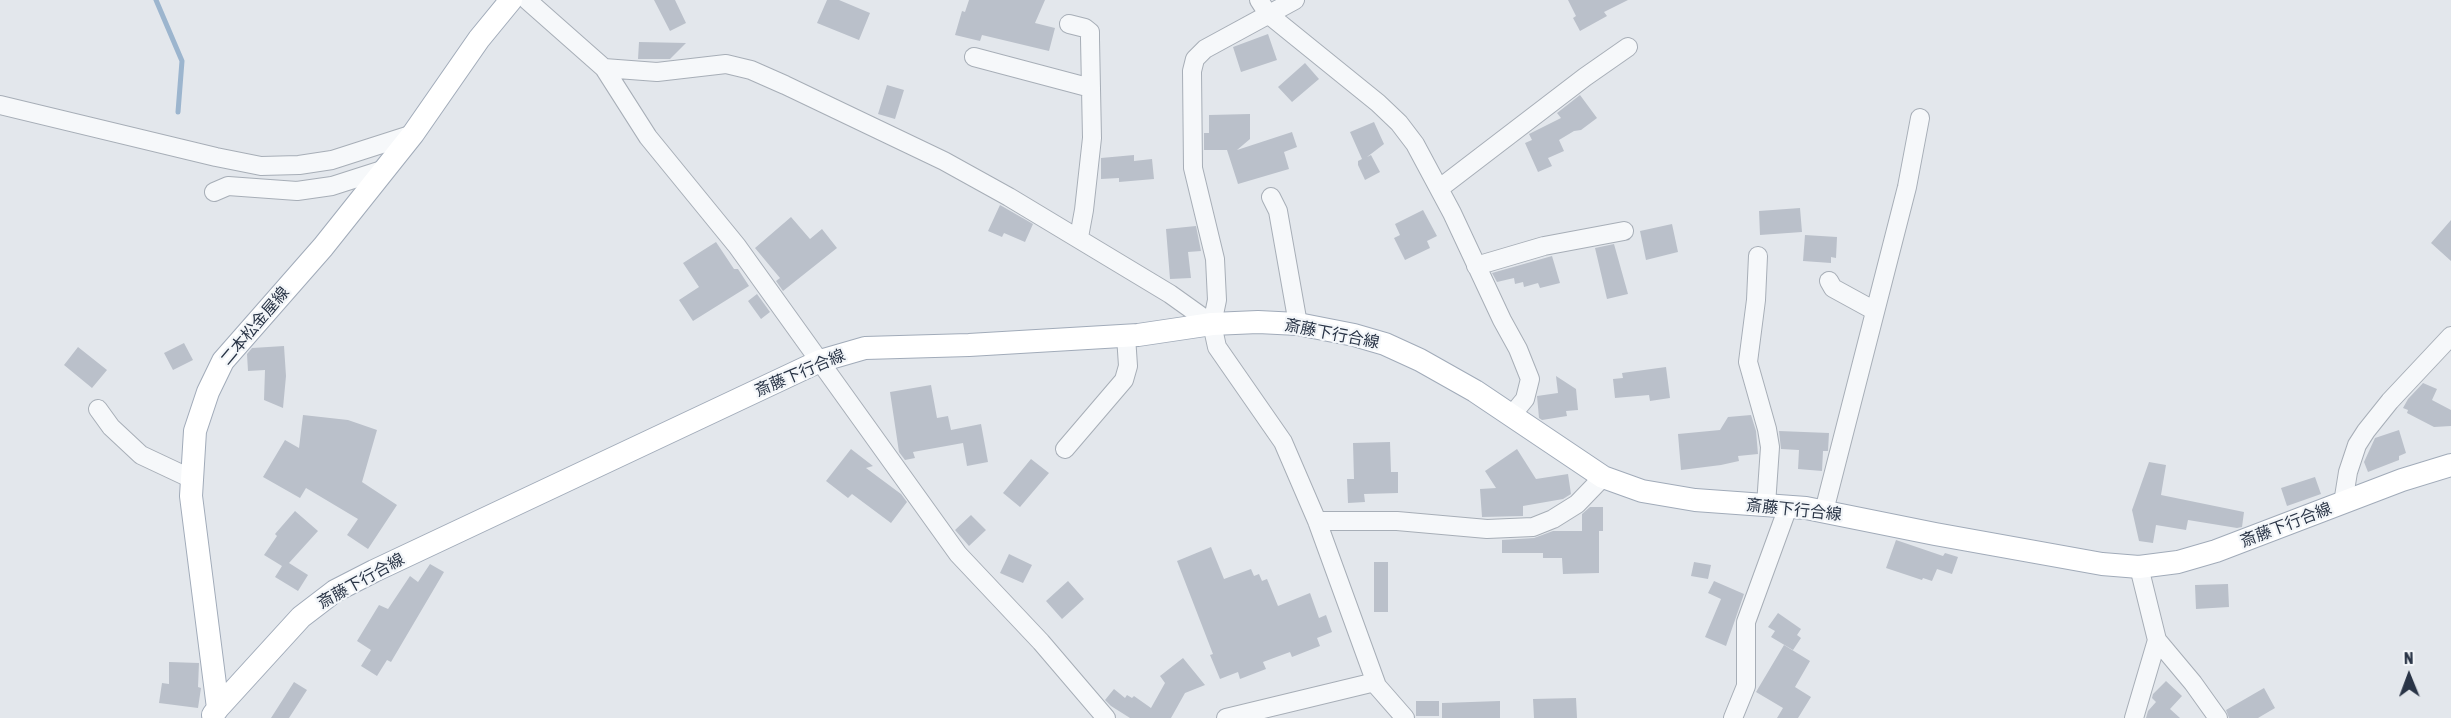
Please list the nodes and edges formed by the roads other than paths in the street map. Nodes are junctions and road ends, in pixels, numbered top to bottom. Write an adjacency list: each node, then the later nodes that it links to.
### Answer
1 (511, 0): 12 (main road, 二本松金屋線)
2 (527, 0): 8 (street)
3 (1294, 0): 4 (street)
4 (1263, 7): 14 (street); 23 (street)
5 (1069, 24): 9 (street)
6 (1628, 47): 14 (street)
7 (974, 57): 9 (street)
8 (604, 68): 18 (street); 27 (street)
9 (1091, 88): 18 (street)
10 (0, 105): 12 (street)
11 (1920, 118): 22 (street)
12 (412, 134): 13 (main road, 二本松金屋線)
13 (385, 168): 15 (street); 33 (main road, 二本松金屋線)
14 (1440, 188): 20 (street)
15 (214, 192)
16 (1271, 197): 24 (street)
17 (1624, 231): 20 (street)
18 (1078, 237): 23 (street)
19 (1758, 256): 35 (street)
20 (1476, 266): 29 (street)
21 (1829, 281): 22 (street)
22 (1875, 311): 36 (street)
23 (1212, 324): 24 (main road, 斎藤下行合線); 25 (main road, 斎藤下行合線); 37 (street)
24 (1298, 324): 29 (main road, 斎藤下行合線)
25 (1126, 336): 27 (main road, 斎藤下行合線); 30 (street)
26 (2451, 336): 34 (street)
27 (820, 361): 41 (main road, 斎藤下行合線); 42 (street)
28 (98, 409): 33 (street)
29 (1511, 416): 32 (main road, 斎藤下行合線)
30 (1065, 449)
31 (2451, 465): 34 (main road, 斎藤下行合線)
32 (1603, 477): 35 (main road, 斎藤下行合線); 37 (street)
33 (192, 479): 41 (main road, 二本松金屋線)
34 (2343, 503): 38 (main road, 斎藤下行合線)
35 (1777, 506): 36 (main road, 斎藤下行合線); 45 (street)
36 (1824, 511): 38 (main road, 斎藤下行合線)
37 (1317, 521): 40 (street)
38 (2139, 567): 39 (street)
39 (2157, 639): 46 (street); 47 (street)
40 (1375, 682): 43 (street); 44 (street)
41 (214, 713)
42 (1106, 718)
43 (1226, 718)
44 (1405, 718)
45 (1733, 718)
46 (2134, 718)
47 (2218, 718)

